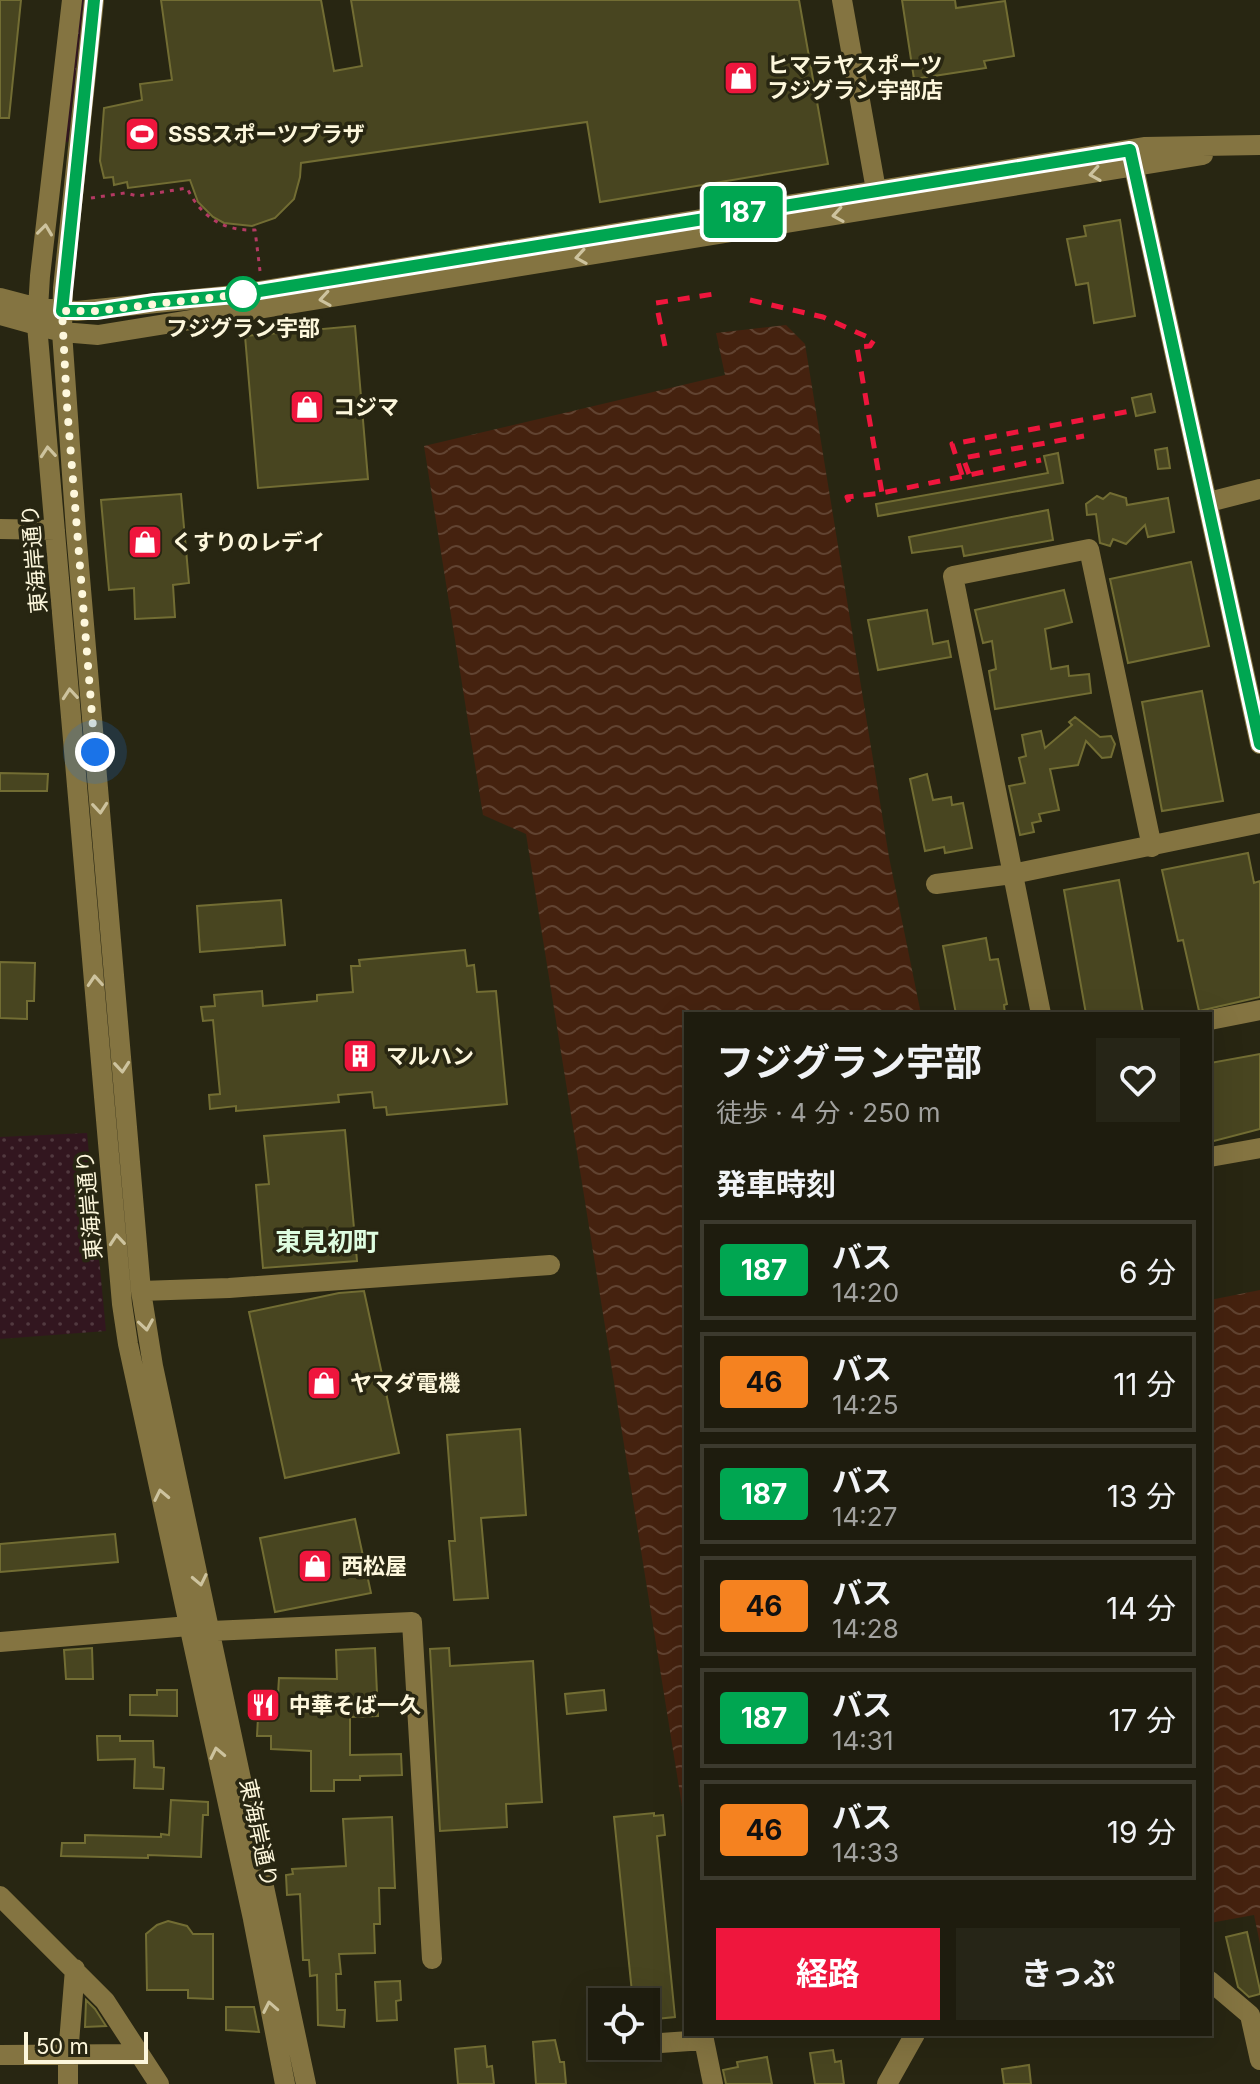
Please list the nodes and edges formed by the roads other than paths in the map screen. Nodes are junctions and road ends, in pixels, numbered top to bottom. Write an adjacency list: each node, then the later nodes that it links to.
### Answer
1 (72, 0): 10 (street, 東海岸通り, one-way to 1)
2 (94, 0): 8 (street, 東海岸通り)
3 (842, 0): 6 (street)
4 (1257, 146): 5 (street)
5 (1132, 158): 6 (street); 13 (street)
6 (877, 199): 8 (street); 11 (street, one-way to 11)
7 (0, 298): 10 (street)
8 (62, 311): 10 (street); 11 (street, 東海岸通り)
9 (0, 315): 10 (street)
10 (38, 316): 11 (street); 15 (street, 東海岸通り, one-way to 10)
11 (62, 332): 27 (street, 東海岸通り, one-way to 27)
12 (1260, 489): 13 (street)
13 (1209, 502): 16 (street)
14 (0, 529): 15 (street)
15 (55, 530): 28 (street, 東海岸通り, one-way to 15)
16 (1260, 744)
17 (1260, 823): 18 (street)
18 (1152, 847): 19 (street); 19 (street)
19 (1012, 874): 20 (street); 22 (street)
20 (936, 884)
21 (1260, 1010): 23 (street)
22 (1041, 1012)
23 (1212, 1020)
24 (1260, 1148): 25 (street)
25 (1212, 1157)
26 (550, 1265): 27 (street)
27 (141, 1291): 29 (street, 東海岸通り, one-way to 29)
28 (189, 1626): 29 (street); 30 (street); 43 (street, 東海岸通り, one-way to 28)
29 (211, 1631): 32 (street); 44 (street, 東海岸通り)
30 (0, 1642)
31 (0, 1896): 33 (street)
32 (432, 1959)
33 (75, 1969): 37 (street); 39 (street)
34 (1212, 1983): 40 (street)
35 (914, 2036): 46 (street)
36 (660, 2043): 45 (street)
37 (138, 2054): 39 (street); 42 (street)
38 (0, 2055): 39 (street)
39 (68, 2055): 41 (street)
40 (1260, 2060)
41 (68, 2084)
42 (159, 2084)
43 (285, 2084)
44 (306, 2084)
45 (713, 2084)
46 (887, 2084)

